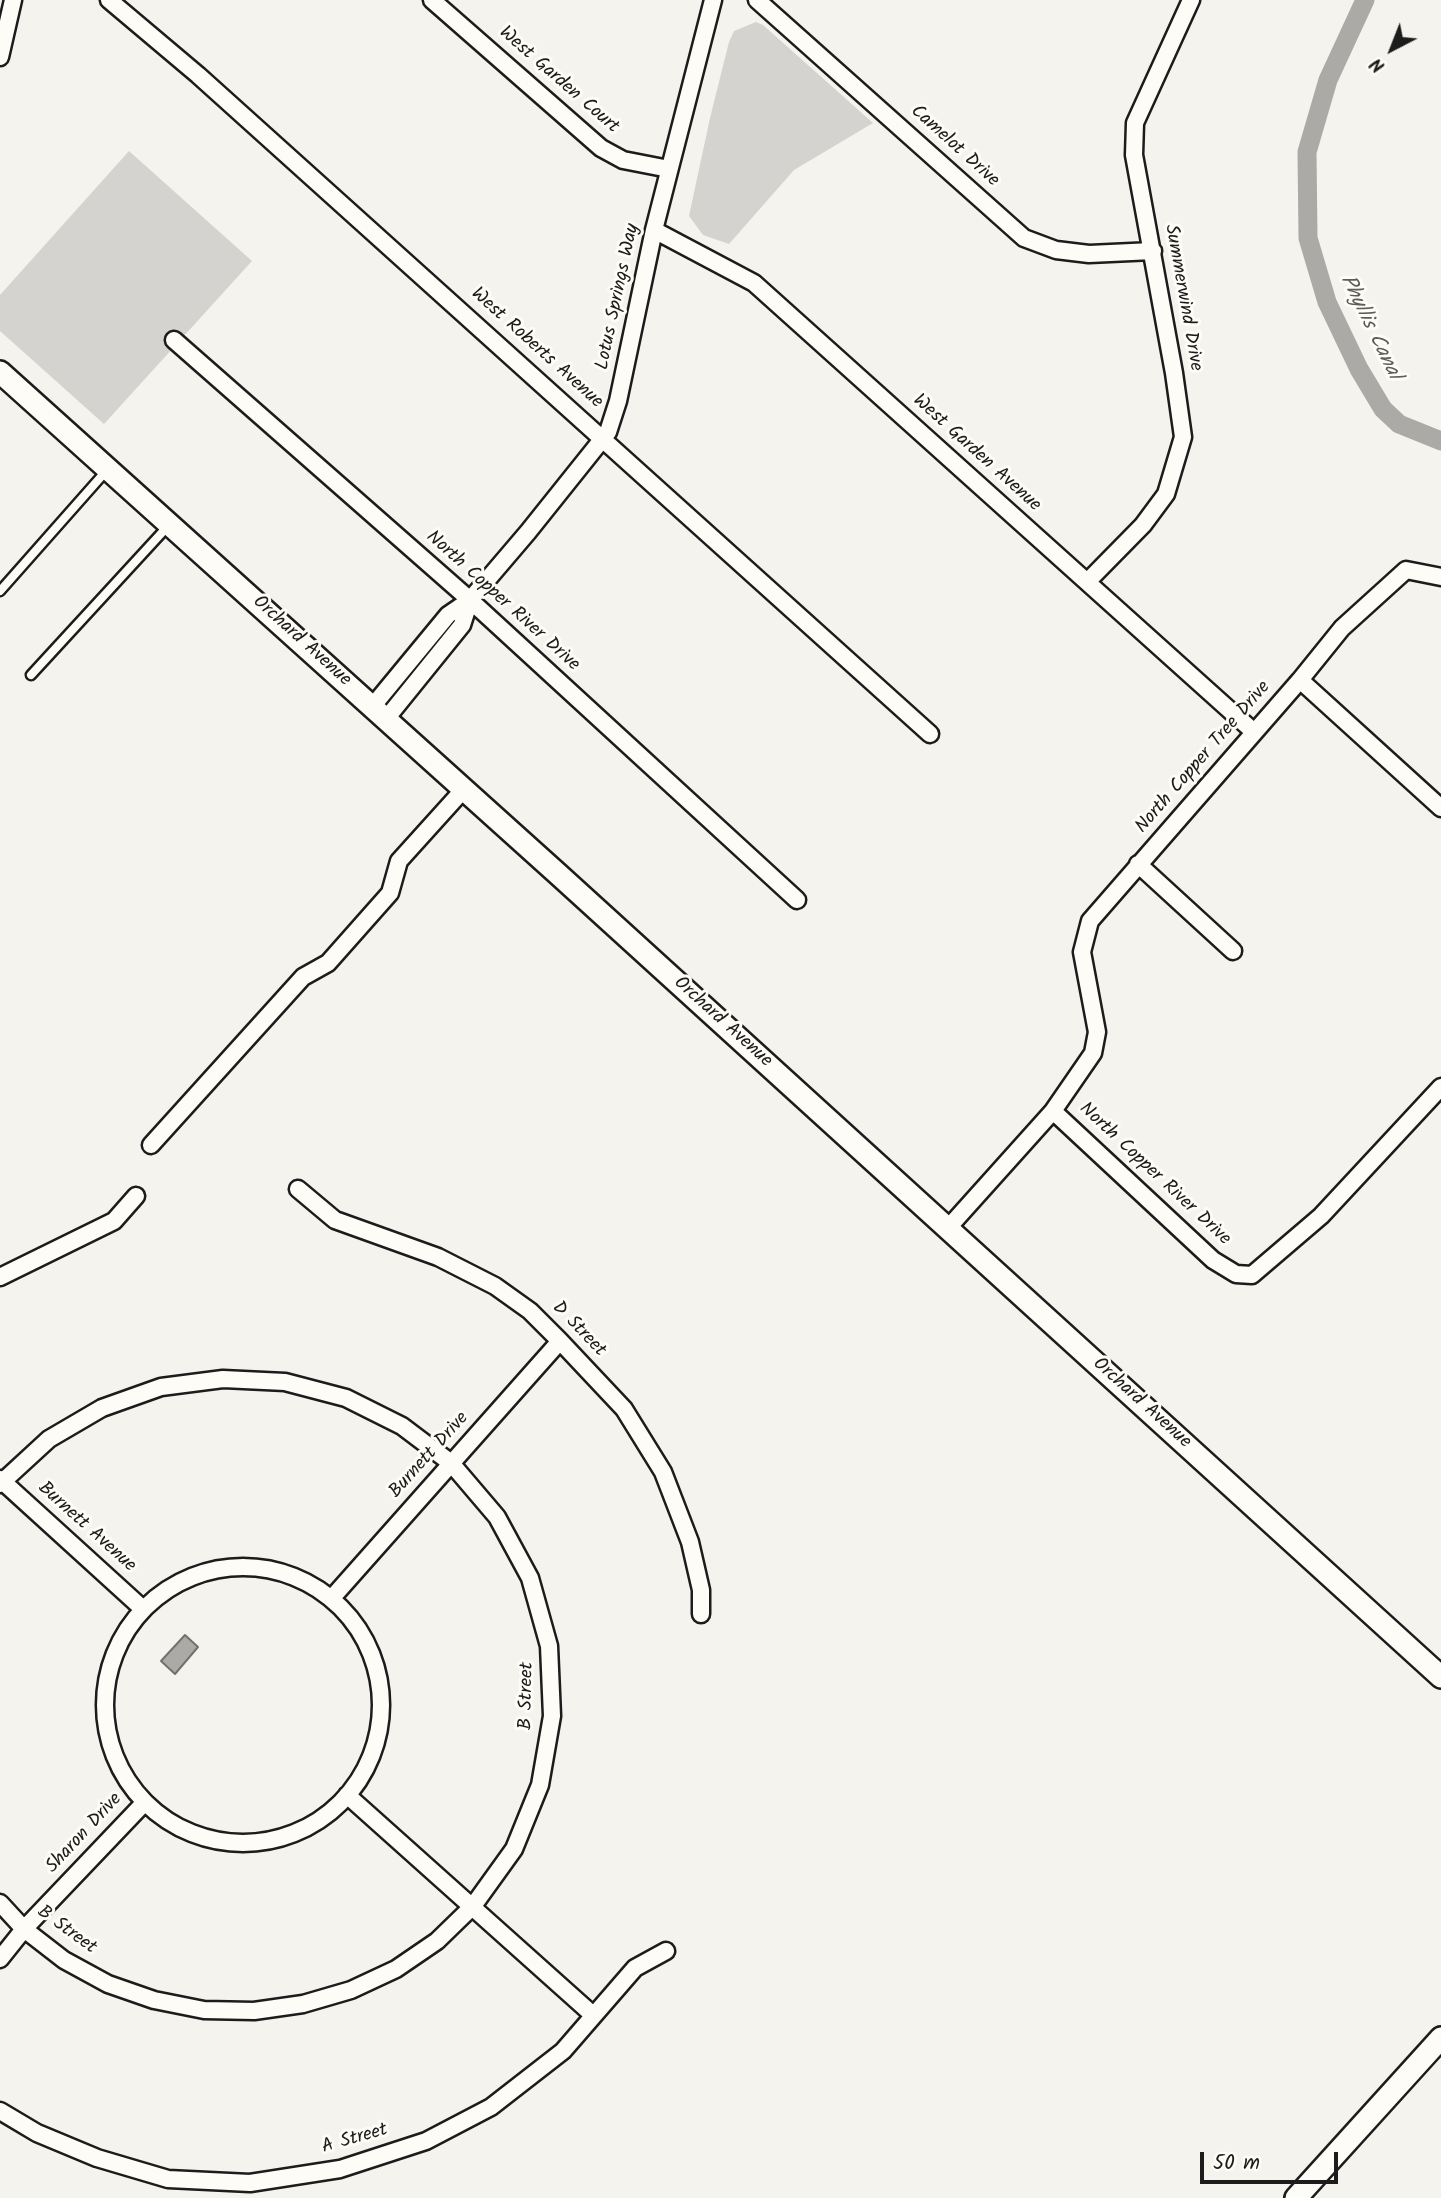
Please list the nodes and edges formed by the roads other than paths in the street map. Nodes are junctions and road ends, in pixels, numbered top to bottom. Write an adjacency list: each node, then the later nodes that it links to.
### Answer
1 (13, 0): 7 (street)
2 (109, 0): 13 (street, West Roberts Avenue)
3 (432, 0): 8 (street, West Garden Court)
4 (713, 0): 8 (street, Lotus Springs Way)
5 (757, 0): 10 (street, Camelot Drive)
6 (1191, 0): 10 (street, Summerwind Drive)
7 (0, 57)
8 (669, 169): 9 (street, Lotus Springs Way)
9 (653, 230): 13 (street, Lotus Springs Way); 17 (street, West Garden Avenue)
10 (1153, 251): 17 (street, Summerwind Drive)
11 (174, 340): 19 (street, North Copper River Drive)
12 (0, 372): 14 (street, Orchard Avenue)
13 (603, 438): 19 (street, Lotus Springs Way); 24 (street, West Roberts Avenue)
14 (108, 469): 15 (street, Orchard Avenue); 18 (lane)
15 (170, 524): 20 (lane); 22 (street, Orchard Avenue)
16 (1441, 577): 21 (street, North Copper Tree Drive)
17 (1087, 582): 23 (street, West Garden Avenue)
18 (0, 591)
19 (470, 600): 22 (street, Lotus Springs Way); 28 (street, North Copper River Drive)
20 (31, 674)
21 (1300, 680): 23 (street, North Copper Tree Drive); 26 (street, North Copper Tree Drive)
22 (379, 713): 25 (street, Orchard Avenue)
23 (1254, 732): 27 (street, North Copper Tree Drive)
24 (930, 734)
25 (464, 789): 32 (street); 35 (street, Orchard Avenue)
26 (1441, 808)
27 (1138, 864): 29 (street, North Copper Tree Drive); 31 (street, North Copper Tree Drive)
28 (797, 900)
29 (1233, 951)
30 (1438, 1095): 31 (street, North Copper River Drive)
31 (1053, 1111): 35 (street, North Copper Tree Drive)
32 (151, 1146)
33 (298, 1189): 37 (street, D Street)
34 (136, 1196): 36 (street)
35 (948, 1228): 43 (street, Orchard Avenue)
36 (0, 1277)
37 (560, 1341): 38 (street, Burnett Drive); 42 (street, D Street)
38 (451, 1464): 39 (street, B Street); 40 (street, Burnett Drive); 47 (street, B Street)
39 (1, 1481): 41 (street, Burnett Avenue)
40 (331, 1599): 41 (street); 44 (street)
41 (143, 1609): 45 (street)
42 (701, 1614)
43 (1441, 1676)
44 (347, 1795): 45 (street); 47 (street)
45 (145, 1801): 48 (street, Sharon Drive)
46 (0, 1903): 48 (street, B Street)
47 (473, 1906): 48 (street, B Street); 51 (street)
48 (24, 1929): 50 (street, Sharon Drive)
49 (666, 1951): 51 (street, A Street)
50 (0, 1959)
51 (593, 2015): 53 (street, A Street)
52 (1434, 2049): 54 (street)
53 (0, 2111)
54 (1296, 2198)

